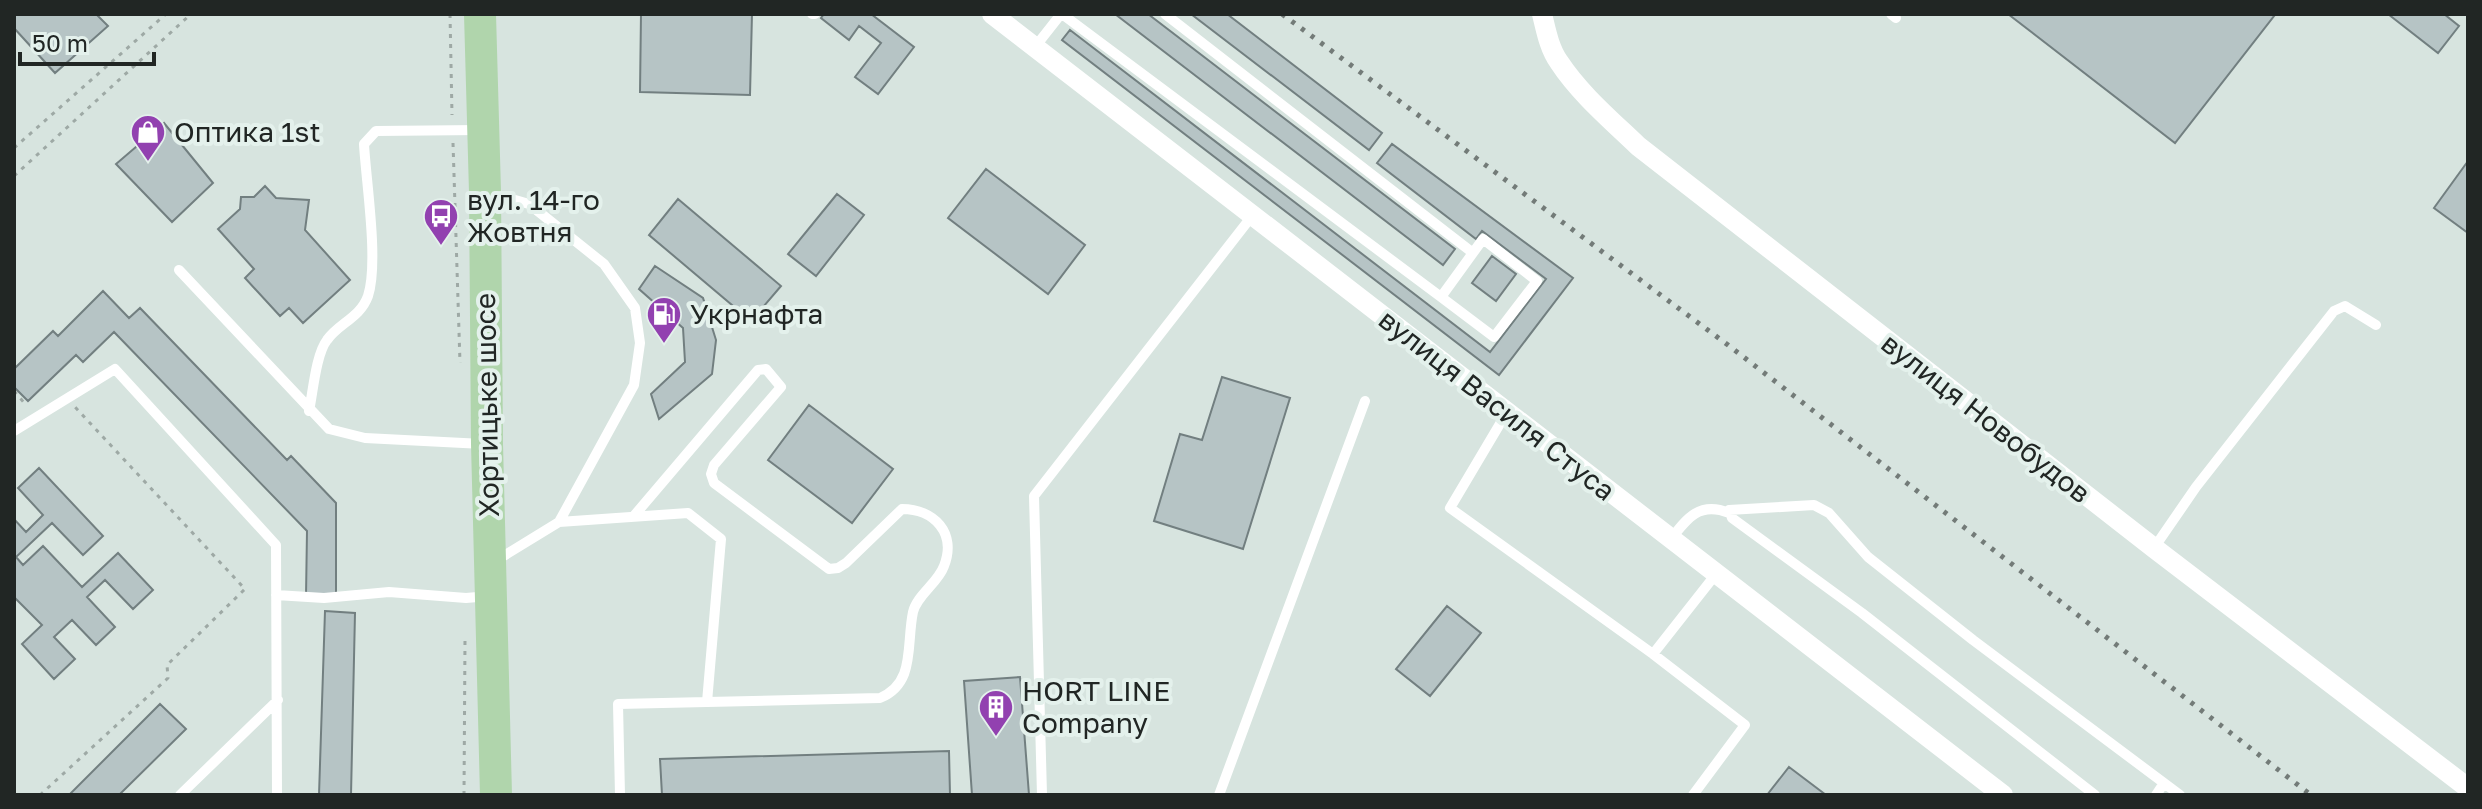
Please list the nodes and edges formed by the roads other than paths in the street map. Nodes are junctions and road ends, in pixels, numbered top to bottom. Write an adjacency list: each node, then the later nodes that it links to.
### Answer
1 (480, 14): 7 (main road, Хортицьке шосе)
2 (992, 14): 6 (street, вулиця Василя Стуса)
3 (1062, 14): 6 (lane); 12 (lane)
4 (1165, 14): 10 (lane)
5 (1542, 14): 23 (street, вулиця Новобудов)
6 (1035, 47): 9 (street, вулиця Василя Стуса)
7 (468, 130): 8 (main road, Хортицьке шосе); 15 (lane)
8 (485, 192): 18 (main road, Хортицьке шосе); 21 (lane)
9 (1252, 216): 16 (street, вулиця Василя Стуса); 36 (lane)
10 (1473, 253): 12 (lane); 12 (lane)
11 (179, 270): 15 (lane)
12 (1441, 297)
13 (2376, 325): 23 (lane)
14 (1365, 401): 37 (lane)
15 (309, 411): 18 (lane)
16 (1507, 412): 22 (street, вулиця Василя Стуса); 27 (lane)
17 (14, 431): 26 (lane)
18 (487, 444): 25 (main road, Хортицьке шосе)
19 (1729, 513): 22 (lane); 30 (lane); 40 (lane)
20 (633, 517): 21 (lane); 29 (lane); 29 (lane)
21 (559, 522): 25 (lane)
22 (1671, 539): 24 (street, вулиця Василя Стуса)
23 (2154, 548): 31 (street, вулиця Новобудов)
24 (1716, 574): 27 (lane); 39 (street, вулиця Василя Стуса)
25 (482, 586): 26 (lane); 34 (main road, Хортицьке шосе)
26 (276, 595): 28 (lane)
27 (1653, 654): 38 (lane)
28 (278, 700): 32 (lane); 33 (lane)
29 (707, 702): 35 (lane)
30 (2164, 783): 41 (lane); 42 (lane)
31 (2468, 788)
32 (180, 795)
33 (277, 795)
34 (496, 795)
35 (620, 795)
36 (1042, 795)
37 (1219, 795)
38 (1693, 795)
39 (2003, 795)
40 (2095, 795)
41 (2156, 795)
42 (2180, 795)

